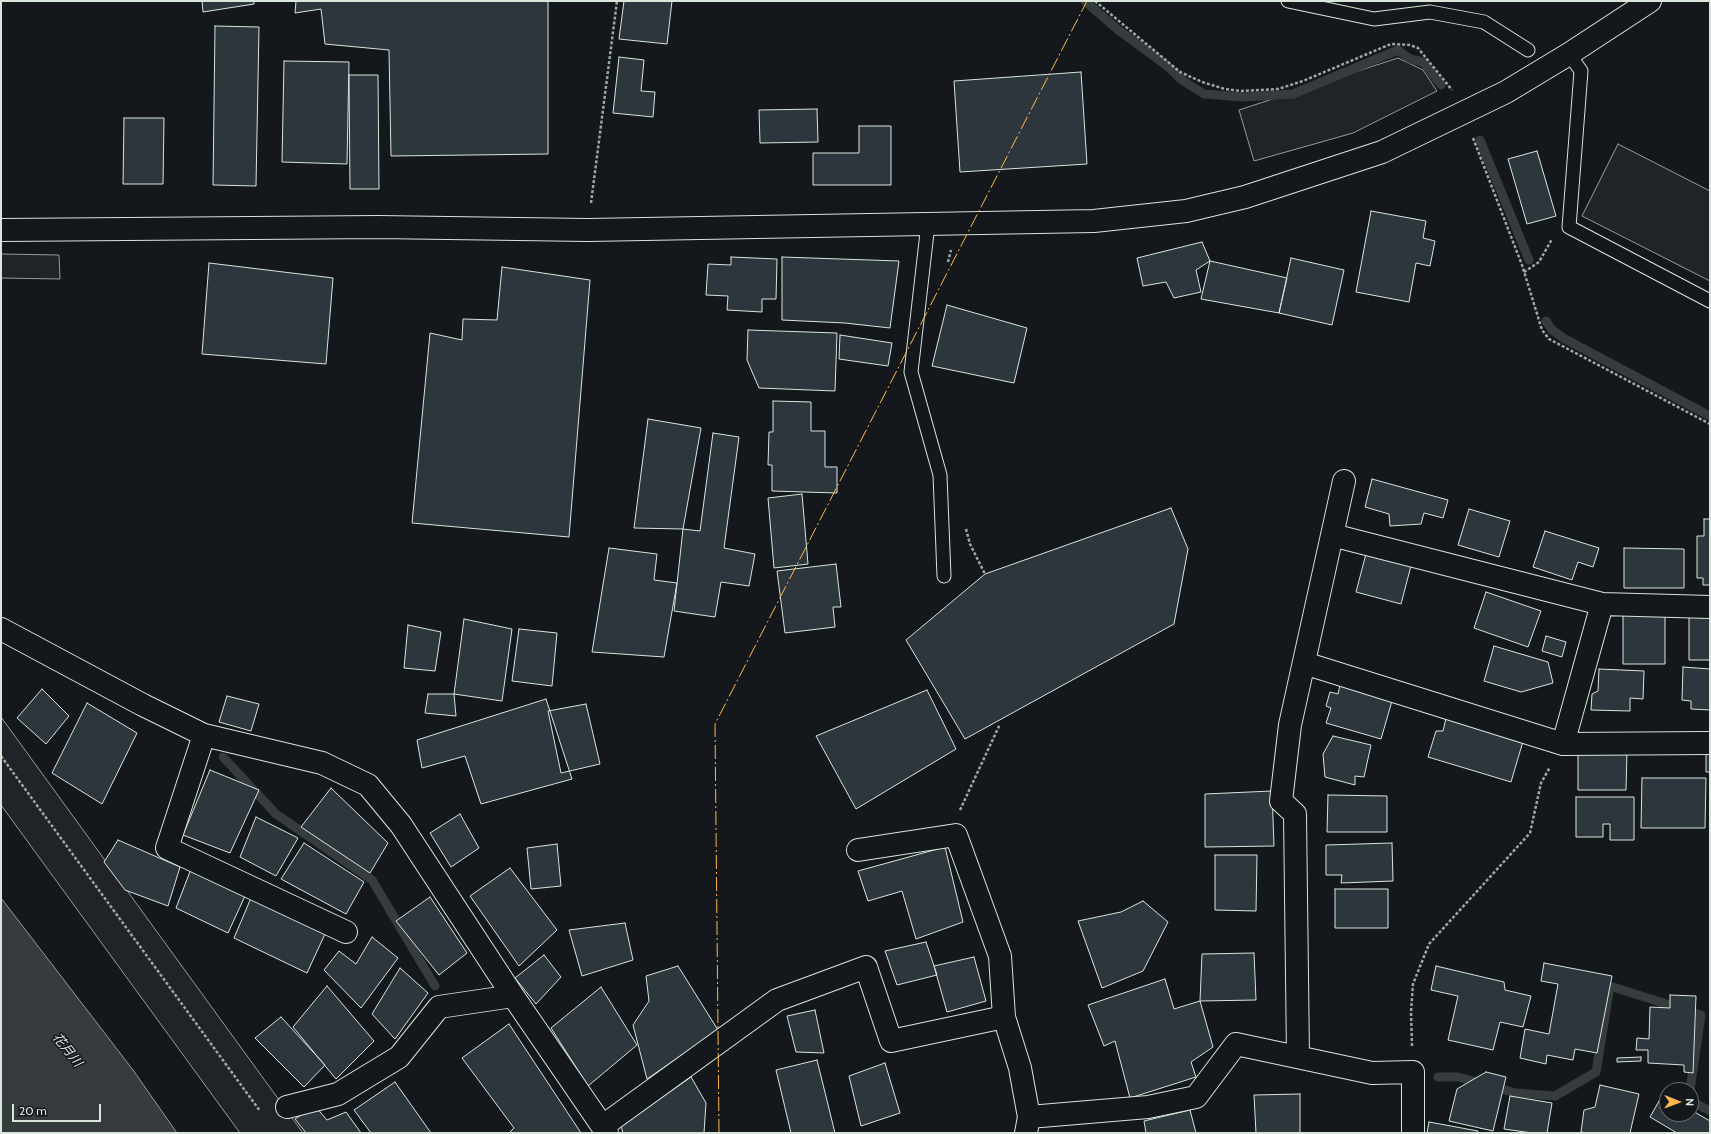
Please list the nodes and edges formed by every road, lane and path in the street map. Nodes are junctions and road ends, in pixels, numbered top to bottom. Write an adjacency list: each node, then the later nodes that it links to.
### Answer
1 (617, 1): 12 (path)
2 (1095, 1): 7 (path)
3 (1288, 1): 5 (lane)
4 (1650, 1): 6 (street)
5 (1528, 50)
6 (1569, 54): 9 (street); 10 (lane)
7 (1456, 95)
8 (1472, 135): 13 (path)
9 (928, 224): 12 (street); 18 (lane)
10 (1569, 227): 13 (path); 14 (lane)
11 (1, 230): 12 (street)
12 (588, 230)
13 (1524, 272): 15 (path)
14 (1710, 301)
15 (1710, 424)
16 (1344, 481): 17 (street)
17 (1332, 535): 19 (street); 22 (street)
18 (944, 576)
19 (1602, 604): 20 (street); 26 (street)
20 (1710, 607)
21 (1, 629): 24 (street)
22 (1304, 663): 26 (street); 33 (street)
23 (1000, 724): 28 (path)
24 (204, 736): 30 (street); 31 (street)
25 (1710, 743): 26 (street)
26 (1563, 744): 34 (path)
27 (1, 756): 36 (path)
28 (956, 836): 29 (street); 32 (street)
29 (858, 850)
30 (346, 932)
31 (513, 996): 35 (street); 38 (street)
32 (1004, 1017): 37 (street); 38 (street)
33 (1298, 1057): 34 (street); 37 (street)
34 (1413, 1072): 39 (street)
35 (287, 1107)
36 (264, 1117)
37 (1028, 1125)
38 (605, 1130)
39 (1413, 1133)

